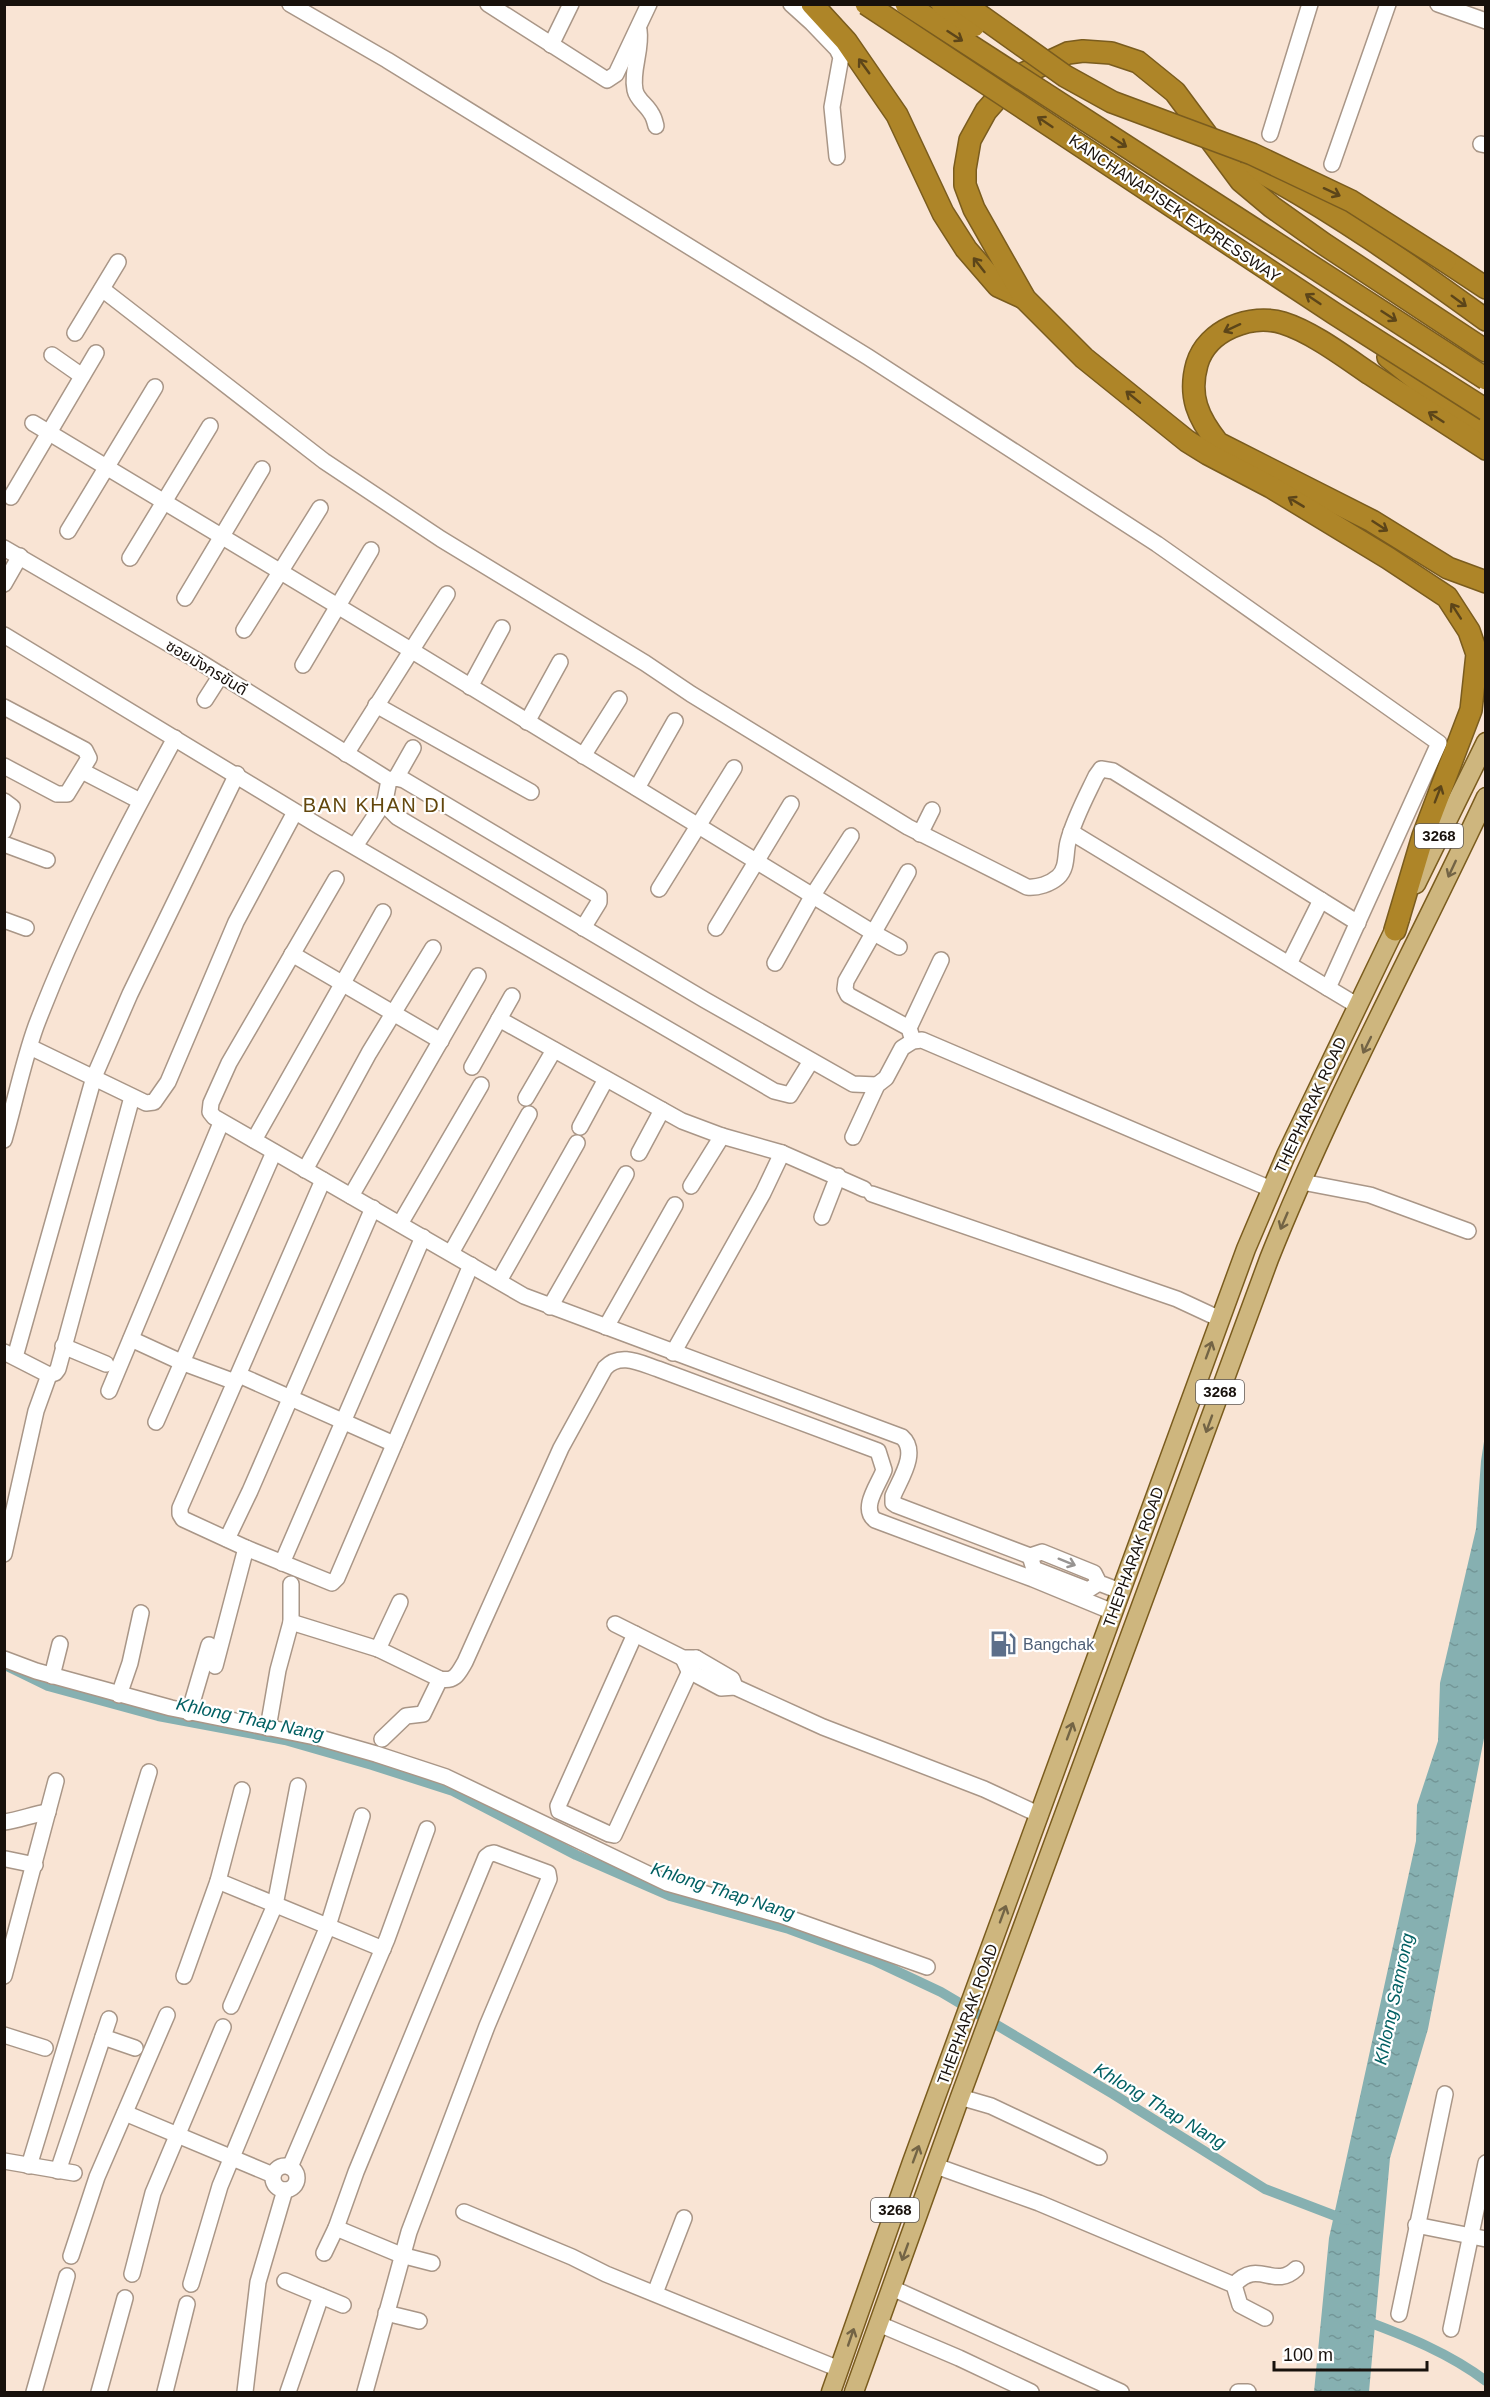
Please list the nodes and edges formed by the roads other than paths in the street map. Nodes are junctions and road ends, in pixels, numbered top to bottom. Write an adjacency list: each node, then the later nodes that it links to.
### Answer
1 (290, 4): 107 (street)
2 (571, 4): 16 (street)
3 (649, 4): 15 (street)
4 (791, 4): 19 (street)
5 (812, 4): 24 (highway, one-way to 5)
6 (866, 4): 25 (highway, KANCHANAPISEK EXPRESSWAY, one-way to 6, bridge)
7 (906, 4): 32 (highway, KANCHANAPISEK EXPRESSWAY, one-way to 32, bridge)
8 (942, 4): 26 (highway, one-way to 26, bridge)
9 (964, 4): 22 (highway, one-way to 22, bridge)
10 (1310, 4): 18 (street)
11 (1388, 4): 20 (street)
12 (1438, 4): 14 (street)
13 (493, 6): 16 (street)
14 (1485, 21)
15 (638, 27): 16 (street); 17 (street)
16 (550, 45)
17 (656, 126)
18 (1270, 134)
19 (837, 157)
20 (1332, 164)
21 (118, 262): 23 (street)
22 (1485, 288)
23 (102, 289): 27 (street); 94 (street)
24 (1025, 299): 28 (highway); 111 (highway, one-way to 24)
25 (1335, 314): 34 (highway, KANCHANAPISEK EXPRESSWAY, bridge); 37 (highway, bridge)
26 (1485, 320)
27 (75, 333)
28 (1485, 351)
29 (96, 353): 31 (street)
30 (52, 355): 31 (street)
31 (82, 376): 38 (street)
32 (1485, 379)
33 (155, 387): 40 (street)
34 (1485, 410)
35 (33, 423): 38 (street)
36 (210, 426): 43 (street)
37 (1485, 426)
38 (47, 432): 40 (street); 42 (street)
39 (1485, 449): 52 (highway, one-way to 52)
40 (105, 468): 43 (street); 45 (street)
41 (262, 469): 46 (street)
42 (11, 497)
43 (164, 503): 46 (street); 50 (street)
44 (320, 508): 51 (street)
45 (68, 531)
46 (222, 537): 51 (street); 55 (street)
47 (4, 548): 49 (street, ซอยมังกรขันดี)
48 (371, 550): 56 (street)
49 (20, 556): 53 (street); 63 (street, ซอยมังกรขันดี)
50 (130, 558)
51 (279, 572): 56 (street); 58 (street)
52 (1485, 582)
53 (4, 584)
54 (447, 594): 60 (street)
55 (186, 598)
56 (337, 607): 60 (street); 62 (street)
57 (502, 628): 64 (street)
58 (244, 630)
59 (4, 635): 71 (street)
60 (410, 650): 64 (street); 67 (street)
61 (560, 662): 70 (street)
62 (303, 665)
63 (221, 675): 66 (street); 74 (street, ซอยมังกรขันดี)
64 (470, 687): 70 (street)
65 (619, 699): 75 (street)
66 (205, 700)
67 (376, 705): 74 (street); 82 (street)
68 (4, 707): 78 (street)
69 (675, 721): 81 (street)
70 (527, 722): 75 (street)
71 (176, 738): 79 (street); 85 (street)
72 (1485, 742): 111 (main road, THEPHARAK ROAD / 3268)
73 (413, 748): 80 (street)
74 (346, 754): 80 (street, ซอยมังกรขันดี)
75 (583, 756): 81 (street)
76 (4, 766): 78 (street)
77 (734, 768): 91 (street)
78 (82, 771): 85 (street)
79 (237, 774): 89 (street); 132 (street)
80 (393, 779): 86 (street); 109 (street, ซอยมังกรขันดี)
81 (637, 788): 91 (street)
82 (531, 792)
83 (1485, 797): 90 (main road, THEPHARAK ROAD / 3268)
84 (4, 801): 92 (street)
85 (140, 801): 128 (street)
86 (385, 801): 97 (street); 109 (street)
87 (791, 804): 99 (street)
88 (932, 810): 94 (street)
89 (295, 812): 97 (street); 136 (street)
90 (1481, 820): 154 (main road, THEPHARAK ROAD / 3268, one-way to 154)
91 (698, 826): 99 (street); 102 (street)
92 (4, 831)
93 (1071, 832): 94 (street); 104 (street); 118 (street)
94 (920, 834)
95 (851, 836): 103 (street)
96 (4, 844): 98 (street)
97 (355, 846): 130 (street)
98 (47, 860)
99 (757, 860): 103 (street); 110 (street)
100 (908, 872): 112 (street)
101 (336, 879): 115 (street)
102 (659, 889)
103 (813, 895): 112 (street); 117 (street)
104 (1321, 900): 107 (street); 118 (street)
105 (383, 912): 120 (street)
106 (4, 920): 108 (street)
107 (1358, 924): 121 (street)
108 (26, 928)
109 (583, 928): 130 (street)
110 (716, 928)
111 (1395, 930): 123 (main road, THEPHARAK ROAD / 3268)
112 (872, 932): 113 (street); 126 (street)
113 (899, 947)
114 (433, 948): 124 (street)
115 (292, 954): 120 (street); 140 (street)
116 (940, 960): 126 (street)
117 (775, 963)
118 (1289, 964): 121 (street)
119 (478, 976): 127 (street)
120 (343, 984): 124 (street); 145 (street)
121 (1328, 988): 123 (street)
122 (512, 996): 125 (street)
123 (1358, 1006): 156 (main road, THEPHARAK ROAD / 3268)
124 (393, 1013): 127 (street); 150 (street)
125 (499, 1019): 129 (street); 131 (street)
126 (911, 1034): 135 (street); 156 (street)
127 (441, 1041): 157 (street)
128 (30, 1047): 132 (street); 144 (street)
129 (554, 1050): 133 (street); 137 (street)
130 (812, 1061): 135 (street)
131 (472, 1067)
132 (94, 1077): 136 (street); 173 (street)
133 (606, 1079): 138 (street); 141 (street)
134 (481, 1085): 161 (street)
135 (877, 1085): 143 (street)
136 (132, 1096): 171 (street)
137 (526, 1098)
138 (662, 1110): 142 (street); 149 (street)
139 (529, 1114): 164 (street)
140 (221, 1123): 145 (street); 170 (street)
141 (580, 1127)
142 (722, 1136): 148 (street); 155 (street)
143 (853, 1137)
144 (4, 1140)
145 (254, 1140): 147 (street)
146 (577, 1143): 166 (street)
147 (274, 1152): 150 (street); 174 (street)
148 (782, 1153): 152 (street); 172 (street)
149 (639, 1154)
150 (305, 1170): 153 (street)
151 (626, 1174): 167 (street)
152 (838, 1176): 160 (street); 168 (street)
153 (323, 1180): 157 (street); 177 (street)
154 (1302, 1182): 162 (street); 184 (main road, THEPHARAK ROAD / 3268, one-way to 184)
155 (691, 1186)
156 (1271, 1189): 168 (main road, THEPHARAK ROAD / 3268)
157 (351, 1196): 159 (street)
158 (675, 1206): 169 (street)
159 (373, 1208): 161 (street); 179 (street)
160 (822, 1217)
161 (400, 1224): 163 (street)
162 (1468, 1231)
163 (423, 1237): 164 (street); 180 (street)
164 (452, 1253): 165 (street)
165 (471, 1265): 166 (street); 182 (street)
166 (499, 1281): 167 (street)
167 (549, 1306): 169 (street)
168 (1220, 1319): 183 (main road, THEPHARAK ROAD / 3268, one-way to 168)
169 (606, 1327): 172 (street)
170 (131, 1339): 174 (street); 178 (street)
171 (63, 1346): 175 (street); 176 (street)
172 (673, 1353): 190 (street)
173 (10, 1354): 176 (street)
174 (181, 1362): 177 (street); 181 (street)
175 (106, 1364)
176 (49, 1375): 187 (street)
177 (237, 1379): 179 (street); 185 (street)
178 (109, 1391)
179 (290, 1398): 180 (street); 185 (street)
180 (343, 1421): 182 (street); 188 (street)
181 (156, 1422)
182 (394, 1444): 188 (street)
183 (1163, 1474): 184 (main road); 190 (main road, THEPHARAK ROAD / 3268)
184 (1186, 1483): 236 (main road, THEPHARAK ROAD / 3268)
185 (227, 1539): 186 (street)
186 (246, 1548): 188 (street); 202 (street)
187 (4, 1554)
188 (282, 1563)
189 (291, 1584): 194 (street)
190 (1120, 1591): 192 (main road, THEPHARAK ROAD / 3268)
191 (400, 1602): 199 (street)
192 (1113, 1612): 204 (street); 214 (main road, THEPHARAK ROAD / 3268, one-way to 192)
193 (141, 1613): 205 (street)
194 (291, 1622): 199 (street); 207 (street)
195 (615, 1624): 196 (street)
196 (635, 1634): 201 (street); 201 (street)
197 (60, 1644): 203 (street)
198 (209, 1645): 206 (street)
199 (378, 1649): 204 (street)
200 (4, 1659): 203 (street)
201 (689, 1662): 214 (street)
202 (216, 1666)
203 (52, 1676): 205 (street)
204 (440, 1679): 208 (street)
205 (119, 1695): 206 (street)
206 (189, 1713): 207 (street)
207 (268, 1728): 224 (street)
208 (381, 1739)
209 (149, 1772): 243 (street)
210 (56, 1780): 213 (street)
211 (298, 1786): 221 (street)
212 (242, 1790): 220 (street)
213 (48, 1812): 216 (street); 219 (street)
214 (1040, 1815): 278 (main road, THEPHARAK ROAD / 3268, one-way to 214)
215 (362, 1816): 222 (street)
216 (4, 1822)
217 (427, 1830): 223 (street)
218 (6, 1859): 219 (street)
219 (35, 1864): 225 (street)
220 (218, 1881): 221 (street); 226 (street)
221 (276, 1905): 222 (street); 227 (street)
222 (328, 1926): 223 (street); 239 (street)
223 (383, 1949): 245 (street)
224 (927, 1967)
225 (4, 1976)
226 (184, 1976)
227 (231, 2006)
228 (167, 2015): 237 (street)
229 (109, 2019): 232 (street)
230 (223, 2027): 238 (street)
231 (4, 2036): 233 (street)
232 (103, 2037): 234 (street); 246 (street)
233 (45, 2048)
234 (135, 2048)
235 (1445, 2094): 252 (street)
236 (960, 2097): 240 (street); 244 (main road, THEPHARAK ROAD / 3268)
237 (125, 2113): 238 (street); 258 (street)
238 (177, 2134): 239 (street); 261 (street)
239 (232, 2156): 248 (street); 264 (street)
240 (1099, 2157)
241 (4, 2161): 243 (street)
242 (1485, 2163): 254 (street)
243 (29, 2166): 246 (street)
244 (936, 2166): 265 (street); 266 (main road, THEPHARAK ROAD / 3268, one-way to 266)
245 (290, 2168): 248 (street); 249 (street)
246 (58, 2171): 247 (street)
247 (74, 2173)
248 (273, 2175): 249 (street)
249 (285, 2190): 282 (street)
250 (464, 2212): 267 (street)
251 (684, 2218): 267 (street)
252 (1416, 2225): 254 (street); 273 (street)
253 (336, 2228): 256 (street); 257 (street); 257 (street)
254 (1469, 2235): 255 (street); 277 (street)
255 (1485, 2239)
256 (324, 2253)
257 (401, 2255): 259 (street); 272 (street)
258 (71, 2256)
259 (432, 2263)
260 (1296, 2269): 265 (street)
261 (132, 2274)
262 (67, 2276): 279 (street)
263 (285, 2281): 268 (street)
264 (191, 2284)
265 (1234, 2285): 274 (street)
266 (892, 2288): 276 (main road, THEPHARAK ROAD / 3268); 288 (street)
267 (655, 2293): 278 (street)
268 (321, 2296): 271 (street); 283 (street)
269 (125, 2298): 280 (street)
270 (187, 2304): 281 (street)
271 (343, 2305)
272 (386, 2313): 275 (street); 284 (street)
273 (1399, 2314)
274 (1265, 2318)
275 (419, 2321)
276 (879, 2324): 286 (main road, THEPHARAK ROAD / 3268); 287 (street)
277 (1451, 2329)
278 (839, 2369): 285 (main road, THEPHARAK ROAD / 3268)
279 (34, 2392)
280 (99, 2392)
281 (165, 2392)
282 (245, 2392)
283 (288, 2392)
284 (365, 2392)
285 (831, 2392)
286 (854, 2392)
287 (1031, 2392)
288 (1121, 2392)
289 (1238, 2392): 290 (street)
290 (1248, 2392)

